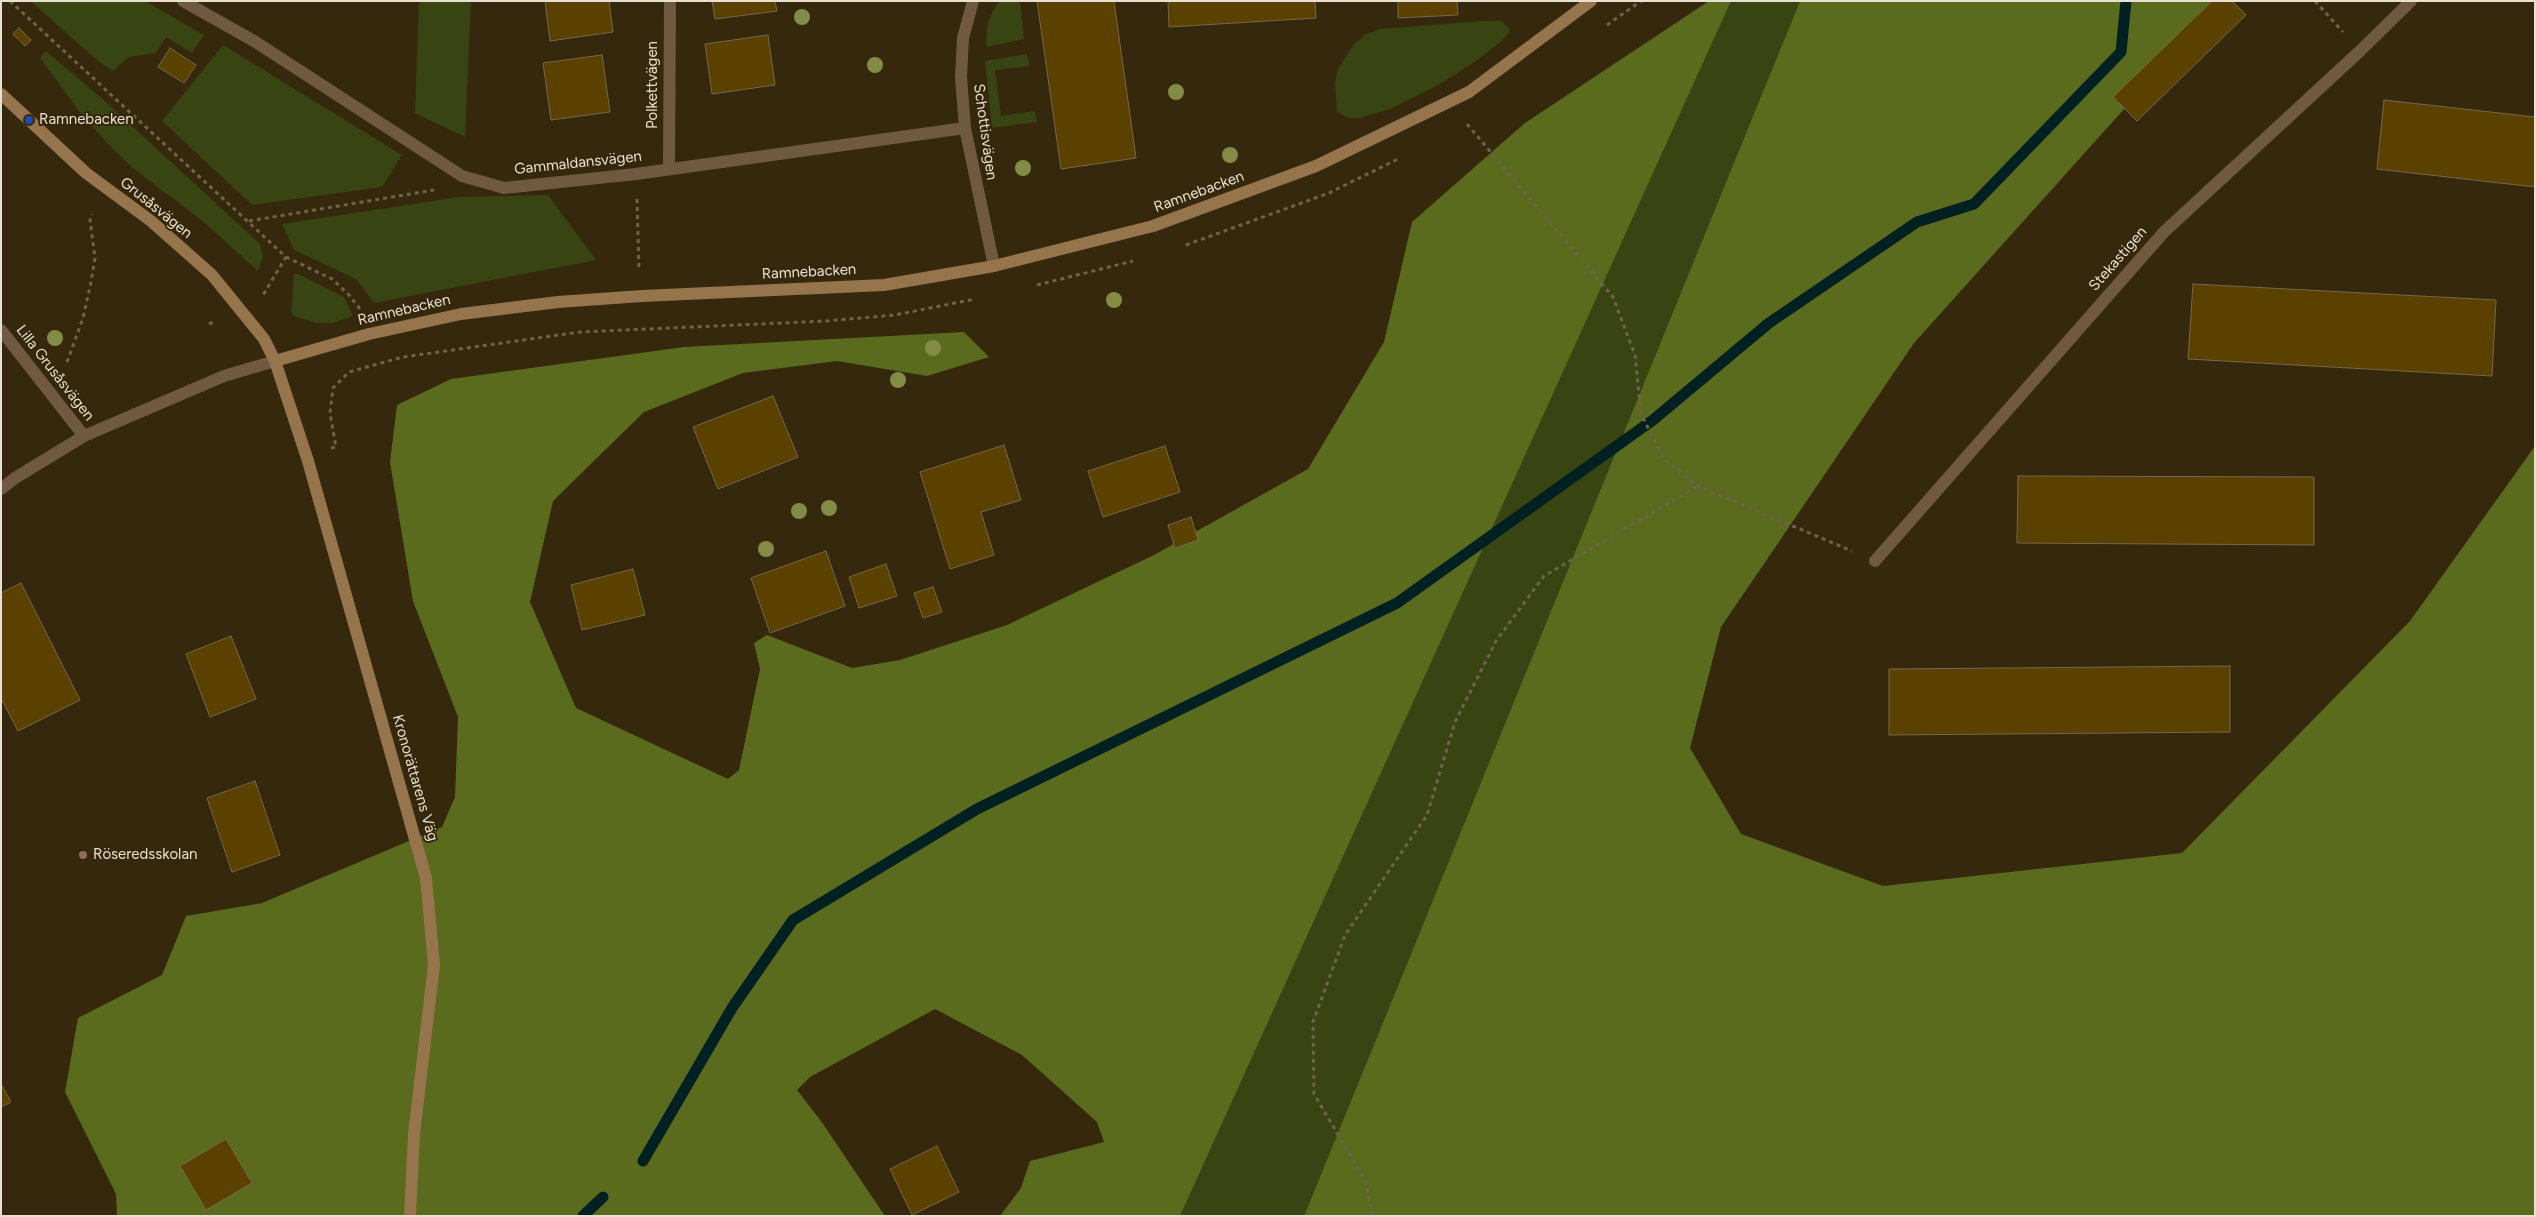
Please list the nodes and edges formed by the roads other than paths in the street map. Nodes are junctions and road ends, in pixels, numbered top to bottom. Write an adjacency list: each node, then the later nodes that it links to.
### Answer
1 (670, 1): 8 (street, Polkettvägen)
2 (973, 1): 7 (street, Schottisvägen)
3 (1591, 1): 9 (street, Ramnebacken)
4 (2411, 1): 14 (street, Stekastigen)
5 (188, 2): 8 (street, Gammaldansvägen)
6 (1, 94): 11 (street, Grusåsvägen)
7 (965, 128): 8 (street, Gammaldansvägen); 9 (street, Schottisvägen)
8 (669, 168)
9 (994, 266): 11 (street, Ramnebacken)
10 (1, 330): 12 (street, Lilla Grusåsvägen)
11 (275, 361): 12 (street, Ramnebacken); 15 (street, Kronorättarens Väg)
12 (84, 436): 13 (street, Ramnebacken)
13 (1, 489)
14 (1875, 562)
15 (410, 1216)

